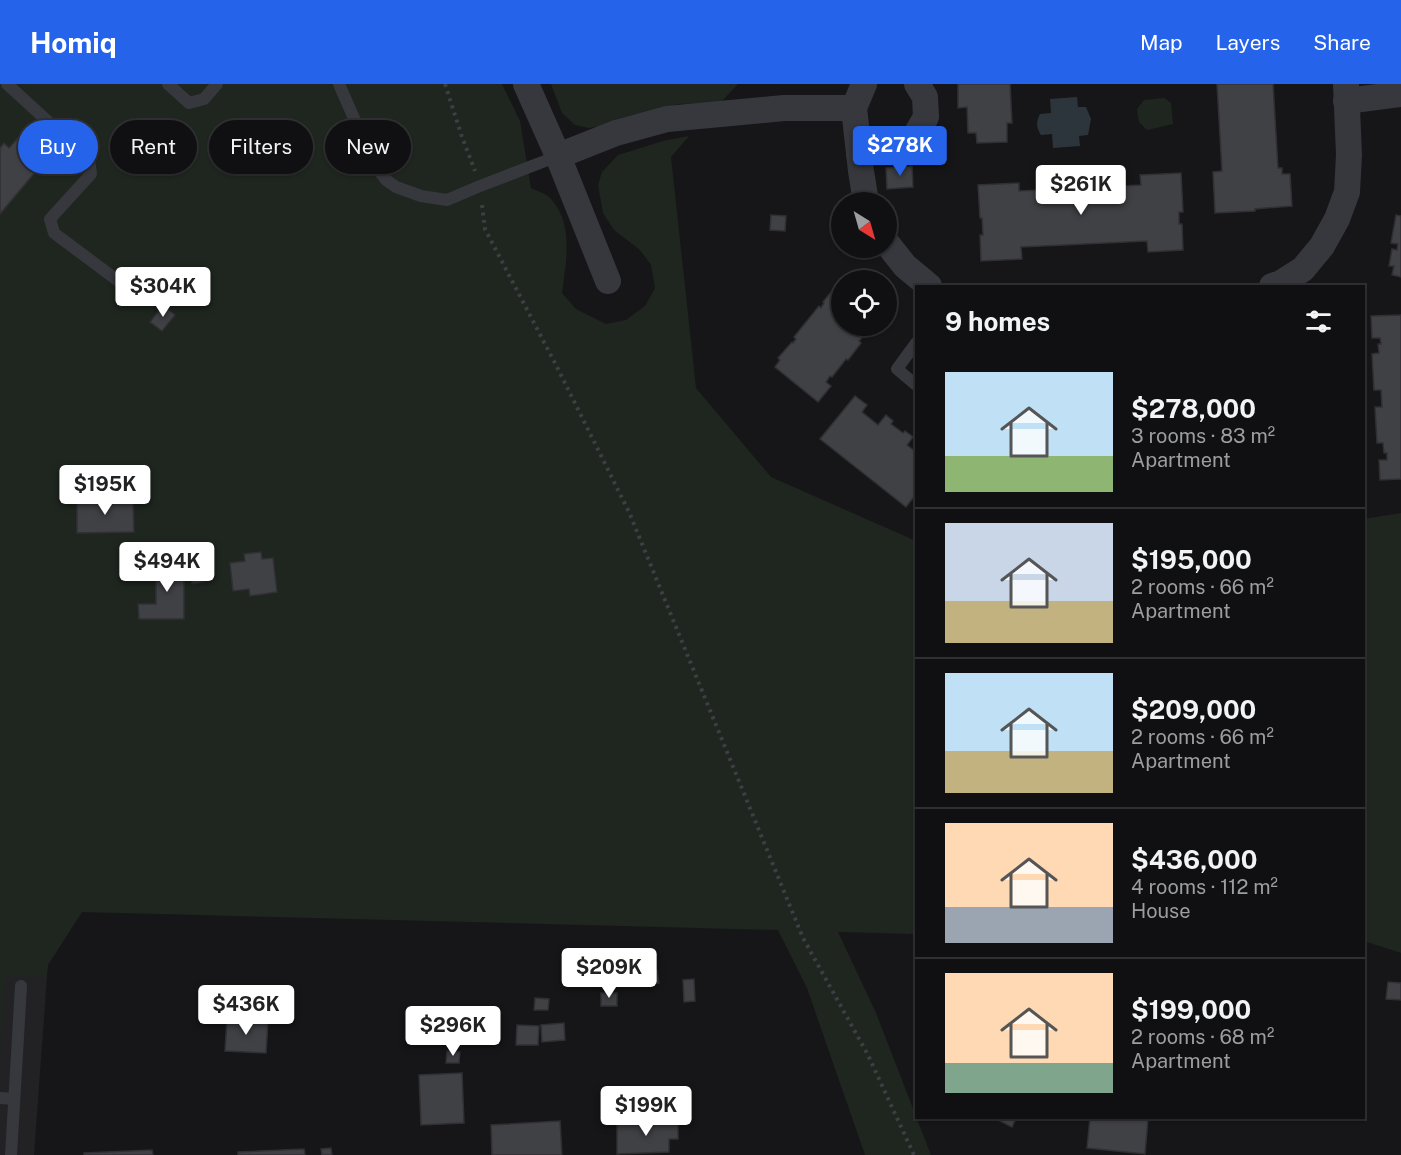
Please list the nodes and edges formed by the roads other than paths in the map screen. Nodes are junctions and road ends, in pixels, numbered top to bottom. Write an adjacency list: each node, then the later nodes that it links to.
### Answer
1 (7, 84): 16 (lane)
2 (168, 84): 3 (lane)
3 (217, 84)
4 (339, 84): 12 (lane)
5 (526, 84): 12 (street)
6 (864, 84): 10 (street)
7 (917, 84): 11 (street)
8 (1346, 93): 9 (street); 18 (street)
9 (1401, 94)
10 (854, 108): 11 (street); 12 (street)
11 (859, 154): 13 (street)
12 (558, 156): 15 (street)
13 (865, 192)
14 (897, 256): 17 (street)
15 (608, 281)
16 (121, 283)
17 (928, 285)
18 (1279, 285)
19 (915, 344): 20 (lane)
20 (915, 384)
21 (21, 986): 23 (lane)
22 (0, 1098): 23 (lane)
23 (14, 1099): 24 (lane)
24 (11, 1155)

